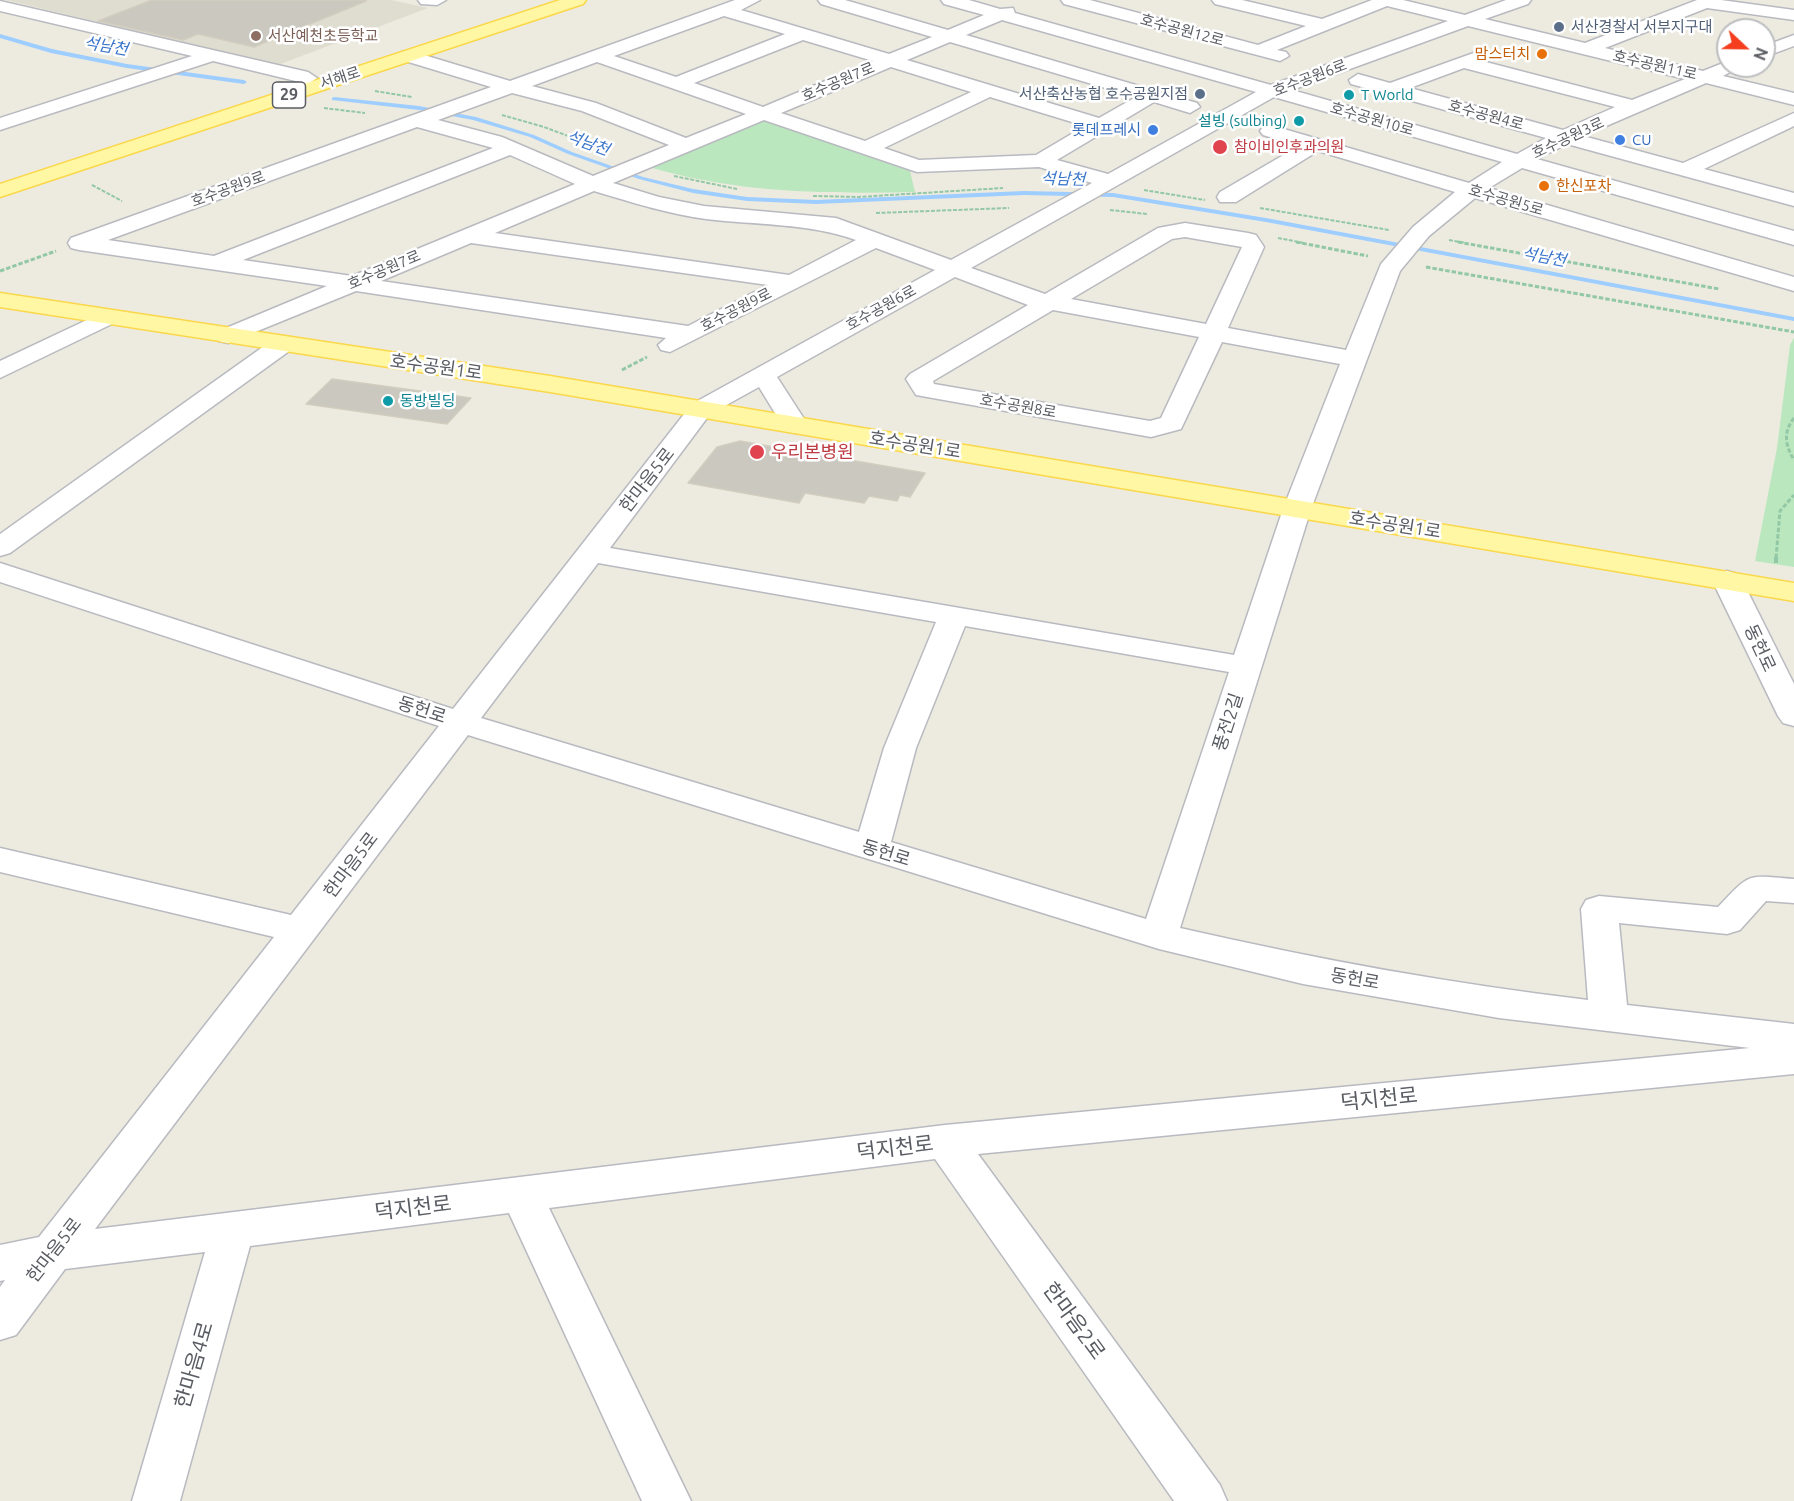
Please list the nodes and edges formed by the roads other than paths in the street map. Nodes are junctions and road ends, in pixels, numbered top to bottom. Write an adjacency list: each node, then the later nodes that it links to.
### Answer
1 (427, 0): 2 (street)
2 (437, 0)
3 (546, 0): 34 (main road, 서해로 / 29)
4 (577, 0): 27 (main road, 서해로 / 29)
5 (751, 0): 14 (street)
6 (827, 0): 20 (street)
7 (950, 0): 15 (street, 호수공원10로)
8 (1070, 0): 25 (street, 호수공원12로)
9 (1221, 0): 18 (street)
10 (1384, 0): 17 (street, 호수공원11로); 18 (street)
11 (1522, 0): 17 (street, 호수공원6로)
12 (1026, 4): 15 (street, 호수공원7로)
13 (0, 6): 26 (street)
14 (723, 10): 19 (street); 28 (street)
15 (1000, 14): 20 (street, 호수공원7로); 40 (street, 호수공원10로)
16 (1794, 15): 24 (street, 호수공원11로)
17 (1466, 20): 21 (street, 호수공원11로); 40 (street, 호수공원6로)
18 (1324, 25): 25 (street)
19 (802, 34): 30 (street); 36 (street)
20 (950, 35): 30 (street, 호수공원7로); 41 (street)
21 (1531, 36): 24 (street, 호수공원11로); 31 (street)
22 (1794, 40): 23 (street)
23 (1776, 47)
24 (1587, 49): 33 (street, 호수공원11로)
25 (1260, 50): 29 (street, 호수공원12로)
26 (211, 56): 34 (street); 48 (street)
27 (408, 56): 37 (street); 63 (main road, 서해로 / 29)
28 (597, 56): 36 (street); 37 (street)
29 (1280, 56)
30 (889, 61): 39 (street); 45 (street, 호수공원7로)
31 (1462, 62): 38 (street); 44 (street)
32 (1716, 73): 33 (street, 호수공원3로)
33 (1705, 77): 42 (street, 호수공원11로); 44 (street, 호수공원3로)
34 (308, 78): 59 (main road, 서해로 / 29)
35 (1358, 80): 38 (street, 호수공원4로)
36 (677, 83): 45 (street)
37 (510, 87): 47 (street, 호수공원9로); 53 (street)
38 (1392, 89): 51 (street, 호수공원4로)
39 (988, 91): 49 (street); 55 (street)
40 (1272, 91): 57 (street, 호수공원10로); 61 (street, 호수공원6로)
41 (1151, 96): 43 (street); 49 (street)
42 (1794, 99)
43 (1190, 107)
44 (1636, 107): 51 (street, 호수공원3로)
45 (762, 114): 53 (street, 호수공원7로); 55 (street)
46 (1794, 119): 58 (street)
47 (415, 122): 54 (street); 69 (street, 호수공원9로)
48 (0, 124)
49 (1101, 125): 56 (street)
50 (1270, 131): 52 (street, 호수공원5로)
51 (1566, 137): 57 (street, 호수공원3로); 58 (street, 호수공원4로)
52 (1317, 144): 62 (street, 호수공원5로); 64 (street)
53 (686, 145): 60 (street, 호수공원7로)
54 (510, 148): 60 (street); 69 (street, 호수공원9로)
55 (867, 148): 56 (street)
56 (1040, 160): 61 (street)
57 (1518, 161): 62 (street, 호수공원3로); 67 (street, 호수공원10로)
58 (1685, 170): 65 (street, 호수공원4로)
59 (0, 178)
60 (600, 181): 66 (street, 호수공원7로); 68 (street)
61 (1109, 181): 70 (street, 호수공원6로)
62 (1472, 190): 73 (street, 호수공원5로); 82 (street, 호수공원3로)
63 (0, 191)
64 (1219, 199)
65 (1794, 200)
66 (468, 236): 71 (street, 호수공원9로); 72 (street, 호수공원7로)
67 (1794, 238)
68 (873, 240): 70 (street); 71 (street, 호수공원9로)
69 (218, 262): 72 (street, 호수공원9로)
70 (950, 270): 75 (street); 84 (street, 호수공원6로)
71 (792, 282): 78 (street, 호수공원9로)
72 (355, 283): 78 (street, 호수공원9로); 79 (street, 호수공원7로)
73 (1793, 291)
74 (0, 300): 76 (main road, 호수공원1로)
75 (1048, 302): 77 (street); 77 (street, 호수공원8로); 77 (street, 호수공원8로)
76 (108, 317): 79 (main road, 호수공원1로); 83 (street)
77 (1213, 333): 82 (street)
78 (690, 334): 81 (street)
79 (228, 336): 80 (main road, 호수공원1로)
80 (283, 344): 85 (main road, 호수공원1로); 88 (street)
81 (661, 349)
82 (1354, 359): 87 (street)
83 (0, 371)
84 (763, 375): 85 (street, 호수공원6로); 86 (street)
85 (701, 409): 86 (main road, 호수공원1로); 89 (street, 한마음5로)
86 (795, 425): 87 (main road, 호수공원1로)
87 (1297, 508): 91 (main road, 호수공원1로); 94 (street, 풍전2길)
88 (0, 547)
89 (591, 553): 93 (street); 96 (street, 한마음5로)
90 (0, 572): 96 (street, 동헌로)
91 (1727, 580): 92 (main road, 호수공원1로); 95 (street, 동헌로)
92 (1784, 590)
93 (954, 615): 94 (street); 97 (street)
94 (1246, 666): 101 (street, 풍전2길)
95 (1794, 716)
96 (460, 722): 97 (street, 동헌로); 100 (street, 한마음5로)
97 (871, 849): 101 (street, 동헌로)
98 (7, 866): 100 (street)
99 (1794, 891): 102 (street)
100 (301, 930): 108 (street, 한마음5로)
101 (1159, 936): 102 (street, 동헌로)
102 (1609, 1017): 103 (street, 동헌로)
103 (1794, 1039)
104 (1794, 1059): 105 (street, 덕지천로)
105 (945, 1141): 106 (street, 덕지천로); 113 (street, 한마음2로)
106 (521, 1194): 107 (street, 덕지천로); 112 (street)
107 (233, 1230): 108 (street, 덕지천로); 111 (street, 한마음4로)
108 (52, 1253): 109 (street, 덕지천로); 110 (street, 한마음5로)
109 (0, 1263)
110 (0, 1321)
111 (156, 1501)
112 (667, 1501)
113 (1203, 1501)

